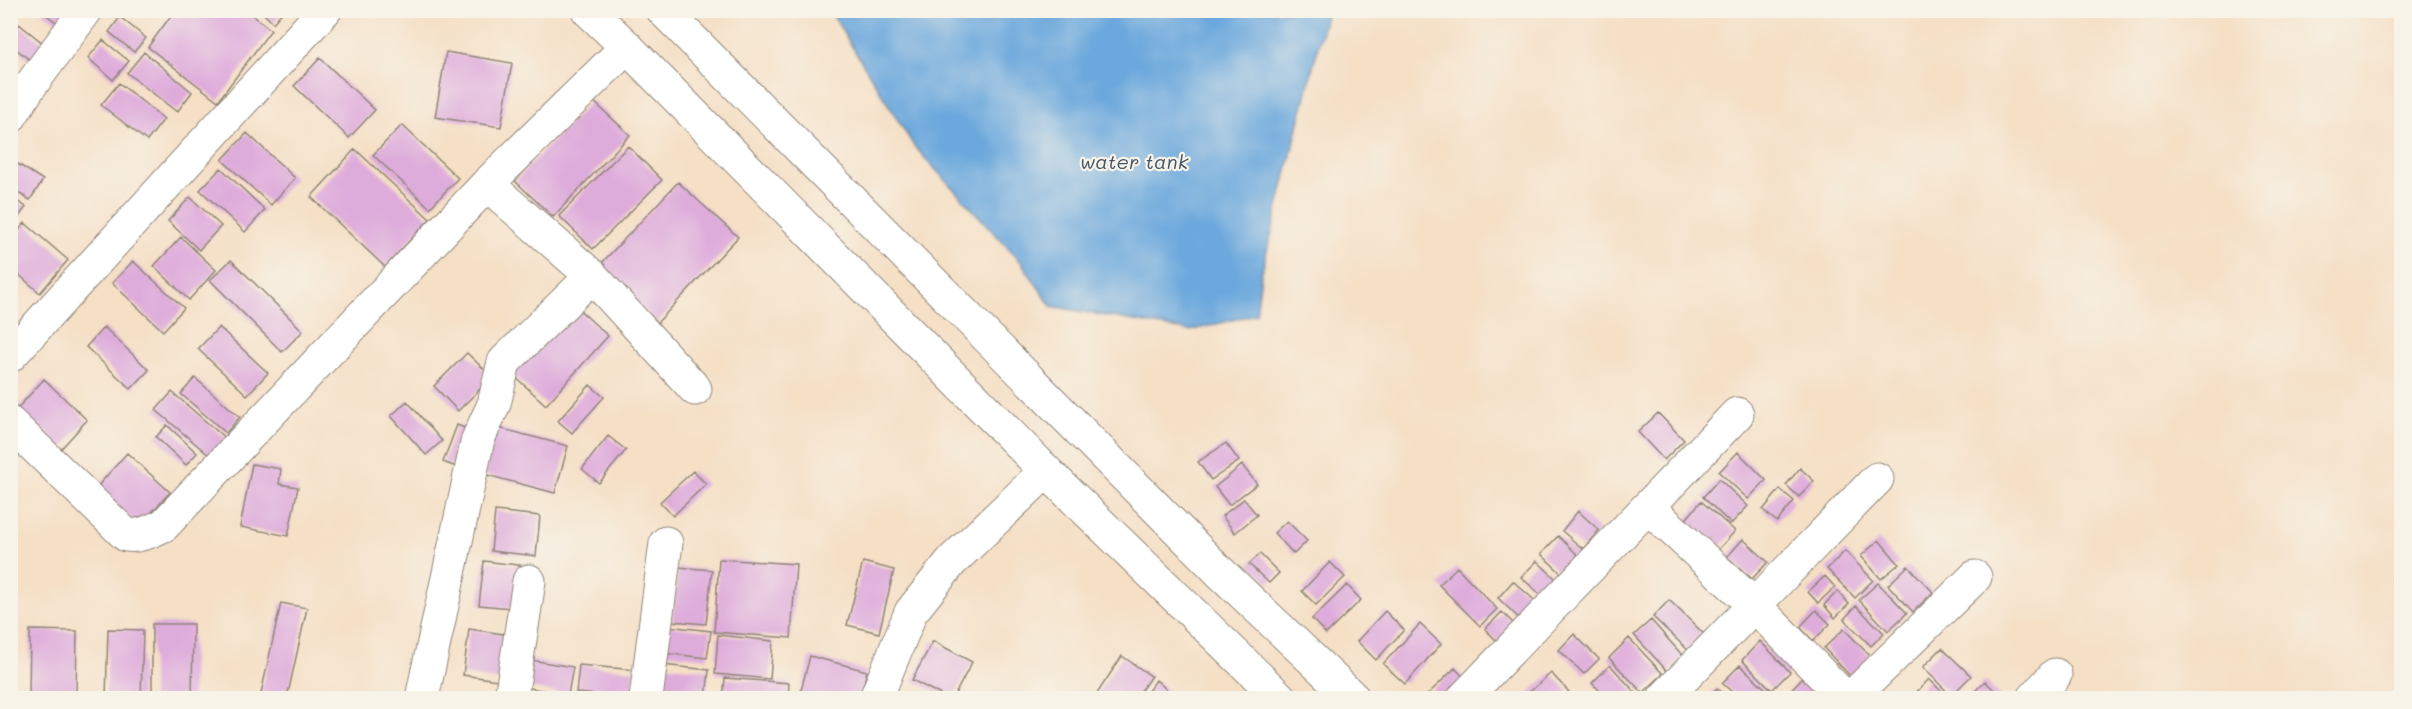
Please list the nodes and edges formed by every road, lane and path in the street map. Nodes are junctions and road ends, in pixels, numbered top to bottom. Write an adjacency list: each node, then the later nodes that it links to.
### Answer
1 (86, 10): 6 (street)
2 (325, 10): 9 (street)
3 (588, 10): 5 (street)
4 (663, 10): 25 (street)
5 (627, 47): 7 (street); 13 (street)
6 (10, 117)
7 (487, 184): 8 (street); 12 (street)
8 (592, 276): 10 (street); 20 (street)
9 (10, 356)
10 (694, 389)
11 (1737, 414): 15 (street)
12 (10, 423)
13 (1046, 471): 23 (street); 24 (street)
14 (1877, 478): 19 (street)
15 (1648, 507): 19 (street); 26 (street)
16 (666, 543): 22 (street)
17 (1975, 577): 29 (street)
18 (529, 581): 21 (street)
19 (1753, 604): 27 (street); 28 (street)
20 (422, 699)
21 (511, 699)
22 (646, 699)
23 (876, 699)
24 (1280, 699)
25 (1353, 699)
26 (1464, 699)
27 (1664, 699)
28 (1845, 699)
29 (1851, 699)

